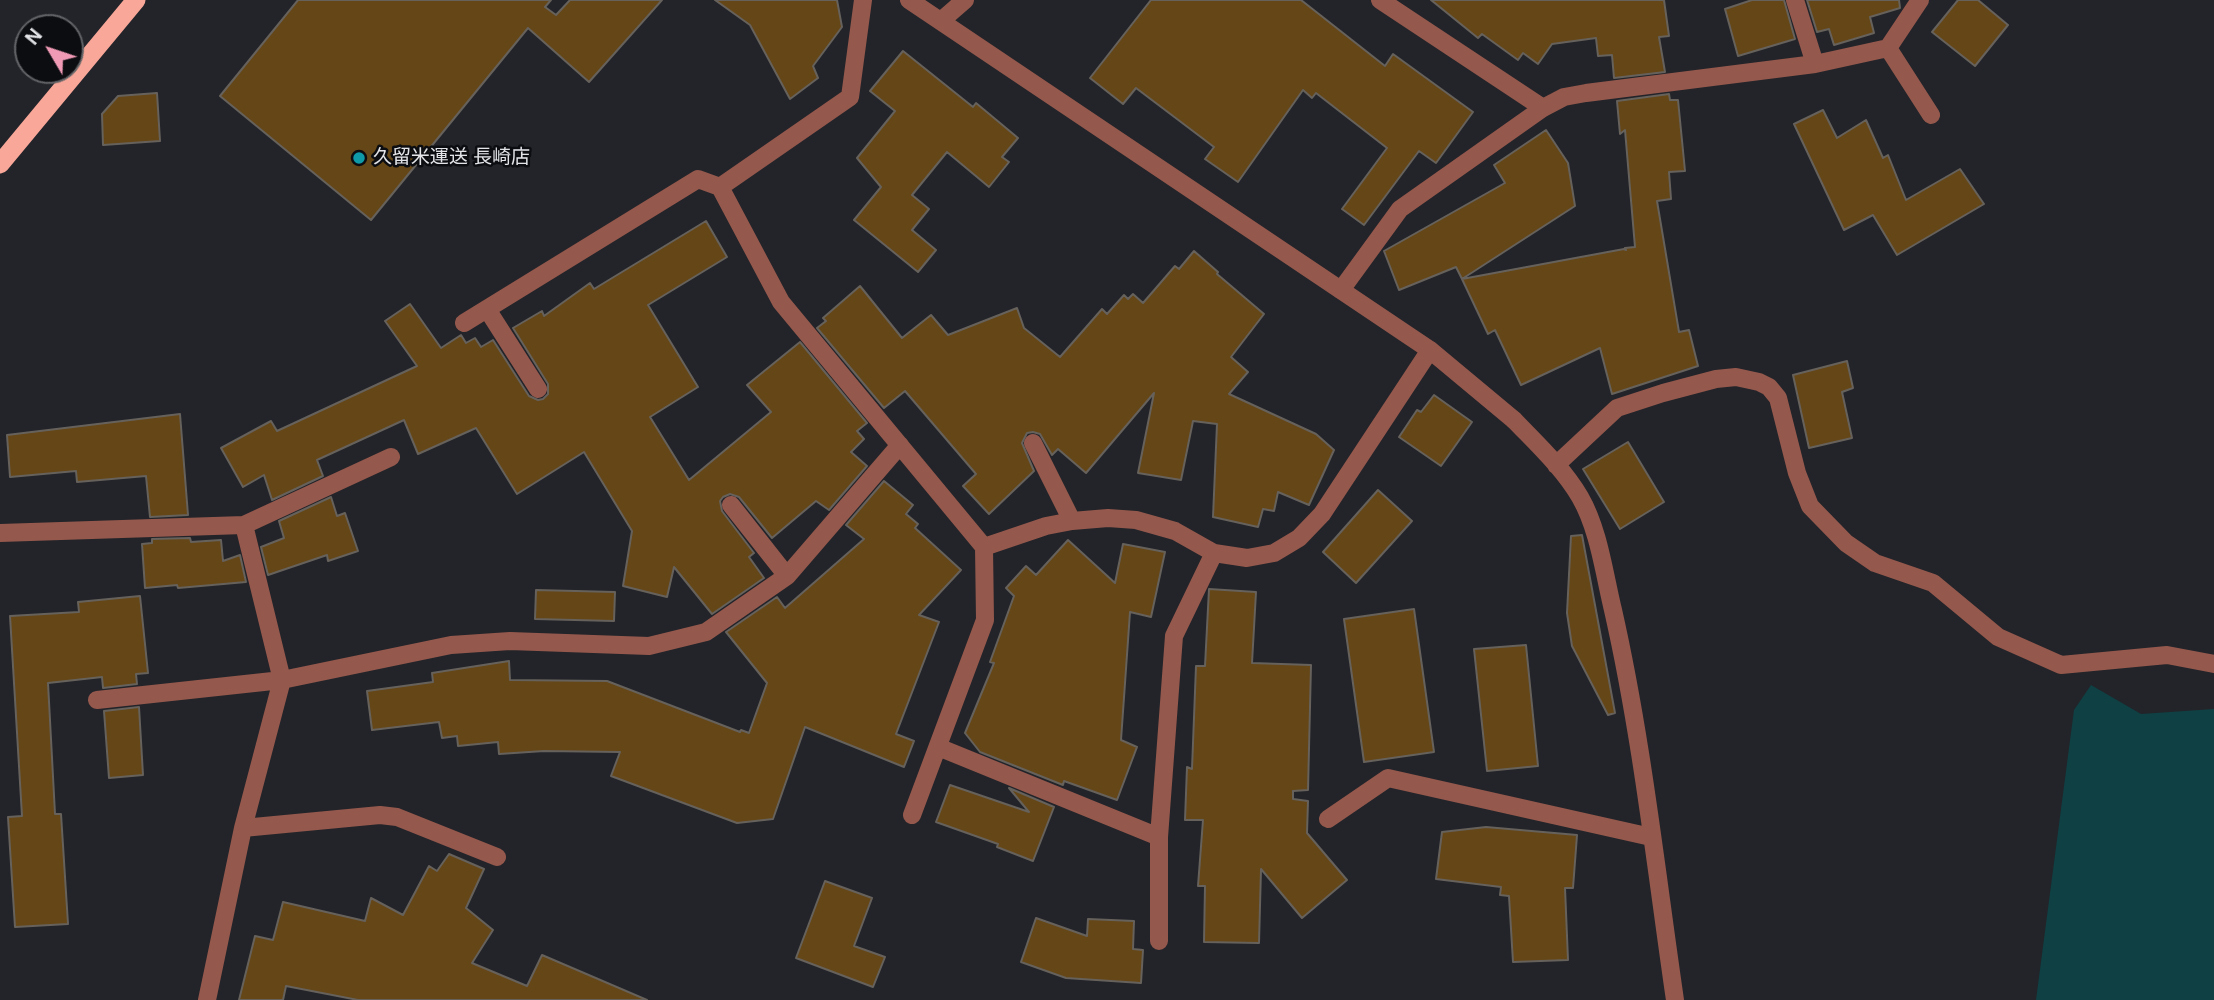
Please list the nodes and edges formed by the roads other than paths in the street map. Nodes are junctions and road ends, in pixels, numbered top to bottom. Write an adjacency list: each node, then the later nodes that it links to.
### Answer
1 (136, 0): 13 (highway)
2 (863, 0): 14 (street)
3 (909, 0): 8 (street)
4 (965, 0): 8 (street)
5 (1380, 0): 11 (street)
6 (1795, 0): 10 (street)
7 (1920, 0): 9 (street)
8 (942, 20): 15 (street)
9 (1888, 48): 10 (street); 12 (street)
10 (1815, 64): 11 (street)
11 (1543, 108): 15 (street)
12 (1931, 115)
13 (0, 163)
14 (720, 187): 16 (street); 21 (street)
15 (1341, 290): 18 (street)
16 (486, 309): 17 (street); 19 (street)
17 (464, 323)
18 (1430, 350): 23 (street); 29 (street)
19 (538, 389)
20 (1033, 443): 25 (street)
21 (900, 445): 28 (street); 30 (street)
22 (391, 457): 26 (street)
23 (1556, 465): 31 (street); 39 (street)
24 (732, 505): 30 (street)
25 (1072, 521): 28 (street); 29 (street)
26 (244, 525): 27 (street); 32 (street)
27 (0, 533)
28 (984, 547): 34 (street)
29 (1214, 554): 38 (street)
30 (787, 576): 32 (street)
31 (2214, 664)
32 (282, 680): 33 (street); 37 (street)
33 (97, 700)
34 (938, 747): 35 (street); 38 (street)
35 (912, 816)
36 (1328, 819): 39 (street)
37 (243, 828): 40 (street); 42 (street)
38 (1159, 837): 41 (street)
39 (1651, 837): 43 (street)
40 (497, 857)
41 (1158, 941)
42 (207, 1000)
43 (1675, 1000)

